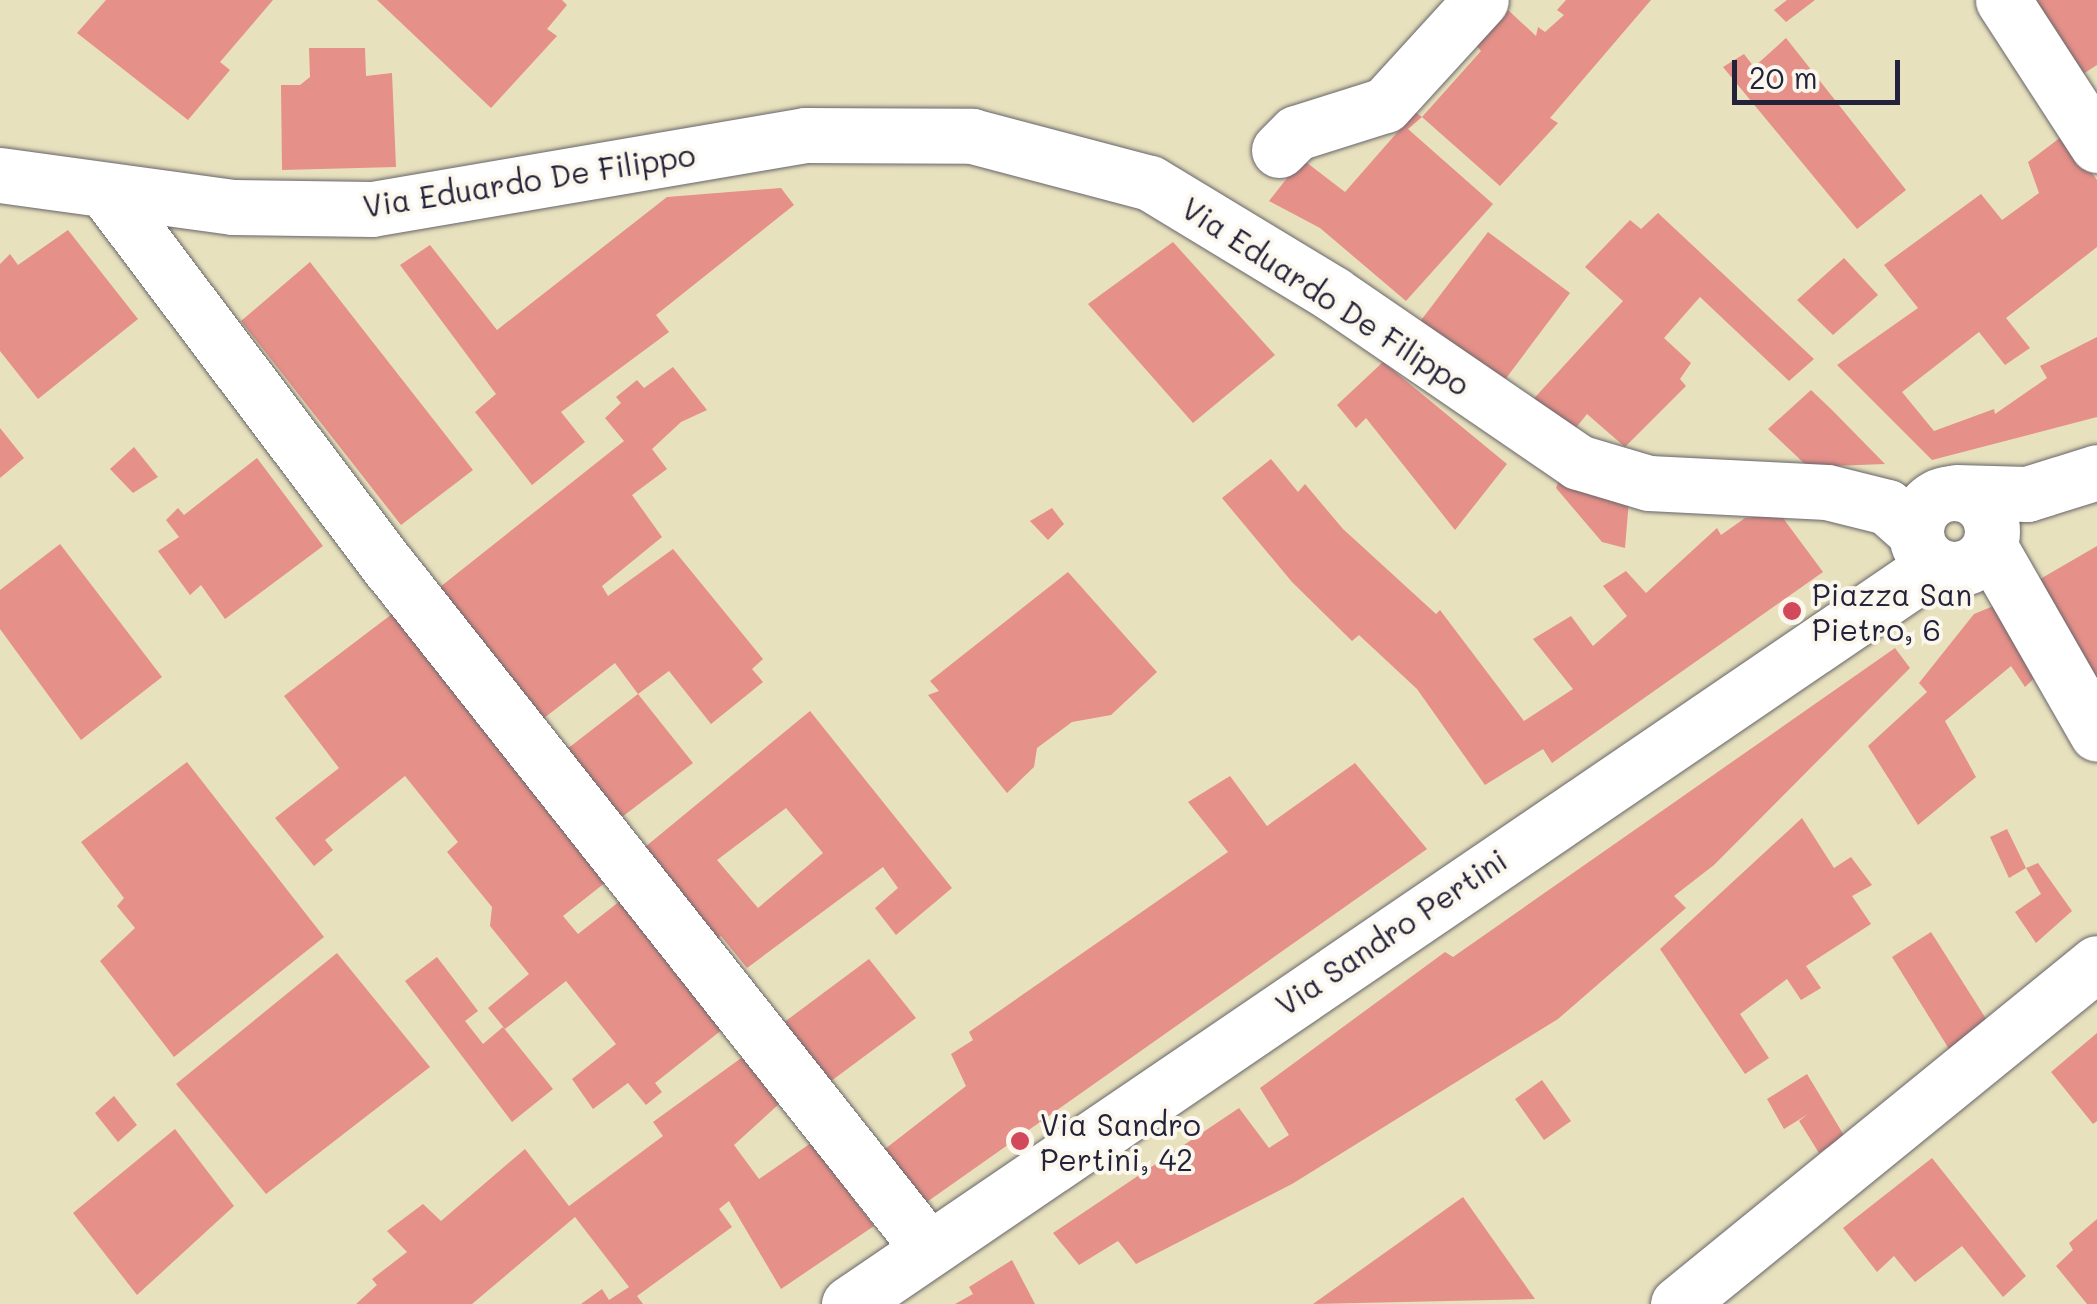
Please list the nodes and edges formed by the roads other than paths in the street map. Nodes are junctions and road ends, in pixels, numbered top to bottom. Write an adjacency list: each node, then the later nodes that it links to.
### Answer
1 (1481, 0): 4 (street)
2 (2003, 0): 3 (street)
3 (2097, 145)
4 (1280, 150)
5 (0, 175): 6 (street, Via Eduardo De Filippo)
6 (107, 193): 10 (street, Via Eduardo De Filippo); 13 (street)
7 (2097, 472): 8 (street)
8 (1956, 492): 9 (street); 10 (street)
9 (1990, 546): 10 (street); 11 (street)
10 (1925, 548): 13 (street, Via Sandro Pertini)
11 (2097, 734)
12 (2097, 963): 15 (street)
13 (928, 1248): 14 (street, Via Sandro Pertini)
14 (849, 1304)
15 (1678, 1304)

